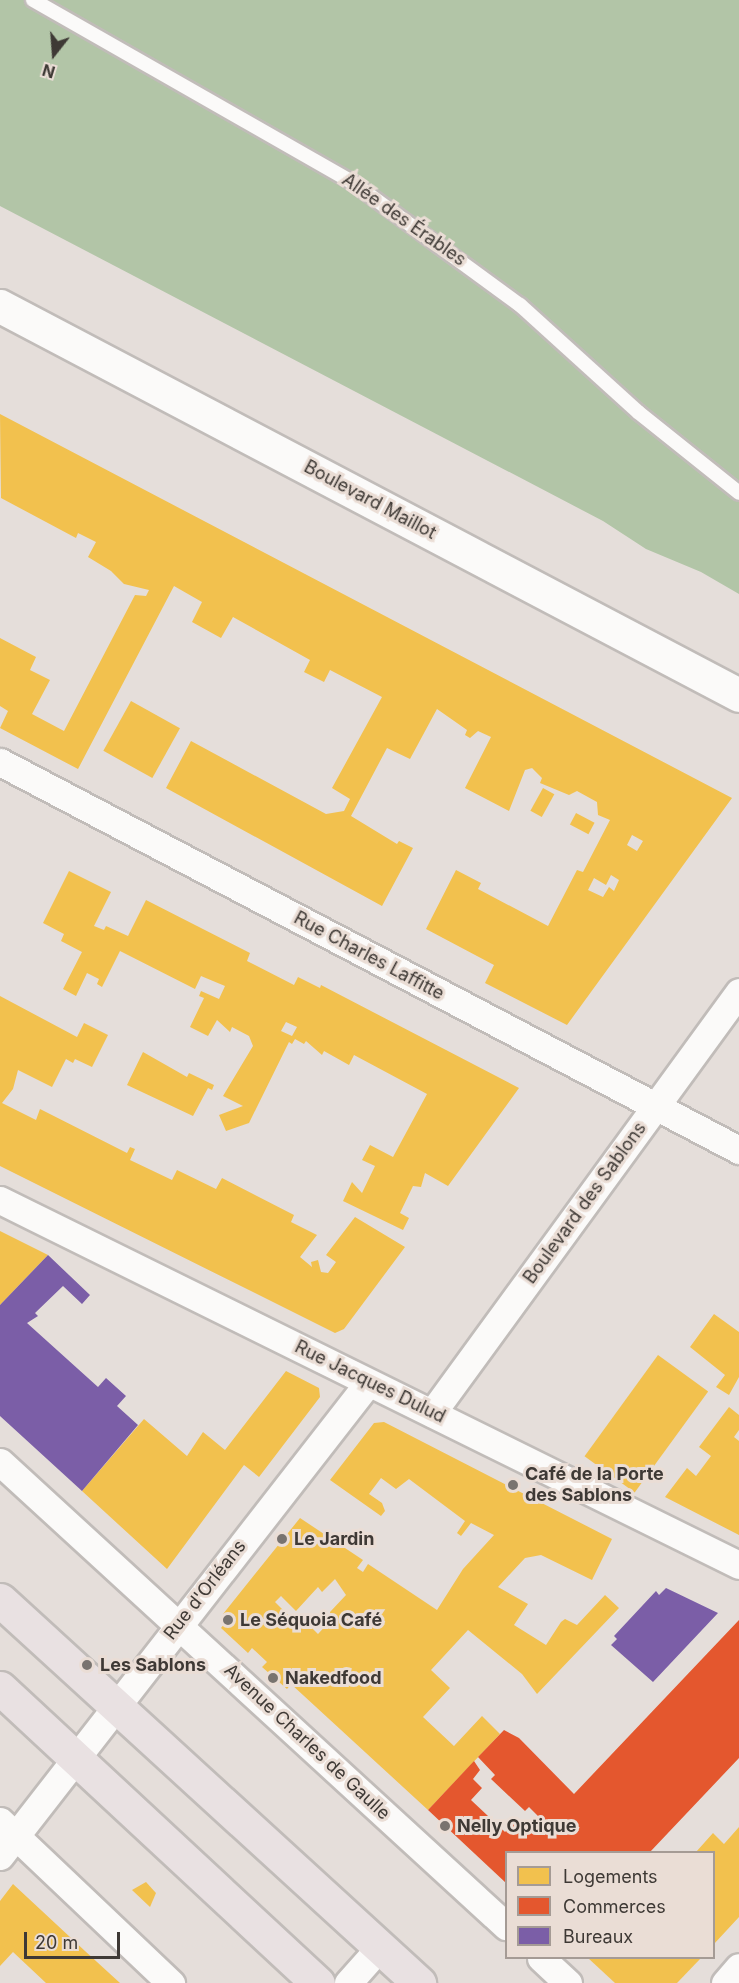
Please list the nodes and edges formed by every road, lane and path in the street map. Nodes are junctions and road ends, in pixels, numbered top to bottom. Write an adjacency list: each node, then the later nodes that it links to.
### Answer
1 (33, 0): 3 (lane, Allée des Érables)
2 (0, 306): 4 (main road, Boulevard Maillot)
3 (739, 493)
4 (739, 695)
5 (0, 762): 7 (street, Rue Charles Laffitte)
6 (739, 992): 7 (street, Boulevard des Sablons)
7 (656, 1107): 8 (street, Rue Charles Laffitte); 11 (street, Boulevard des Sablons)
8 (739, 1150)
9 (0, 1200): 10 (street, Rue Jacques Dulud)
10 (368, 1383): 11 (street, Rue Jacques Dulud); 15 (street, Rue d'Orléans)
11 (432, 1413): 13 (street, Rue Jacques Dulud)
12 (0, 1462): 15 (street, Avenue Charles de Gaulle)
13 (739, 1565)
14 (0, 1600): 17 (main road)
15 (179, 1624): 17 (street, Rue d'Orléans); 20 (street, Avenue Charles de Gaulle)
16 (0, 1688): 18 (main road)
17 (116, 1707): 18 (street, Rue d'Orléans); 21 (main road)
18 (74, 1758): 19 (street, Rue d'Orléans); 25 (main road)
19 (5, 1838): 24 (street)
20 (505, 1924)
21 (380, 1947): 26 (street); 27 (main road)
22 (542, 1959): 28 (street)
23 (739, 1967): 29 (street)
24 (171, 1983)
25 (318, 1983)
26 (348, 1983)
27 (418, 1983)
28 (568, 1983)
29 (724, 1983)

